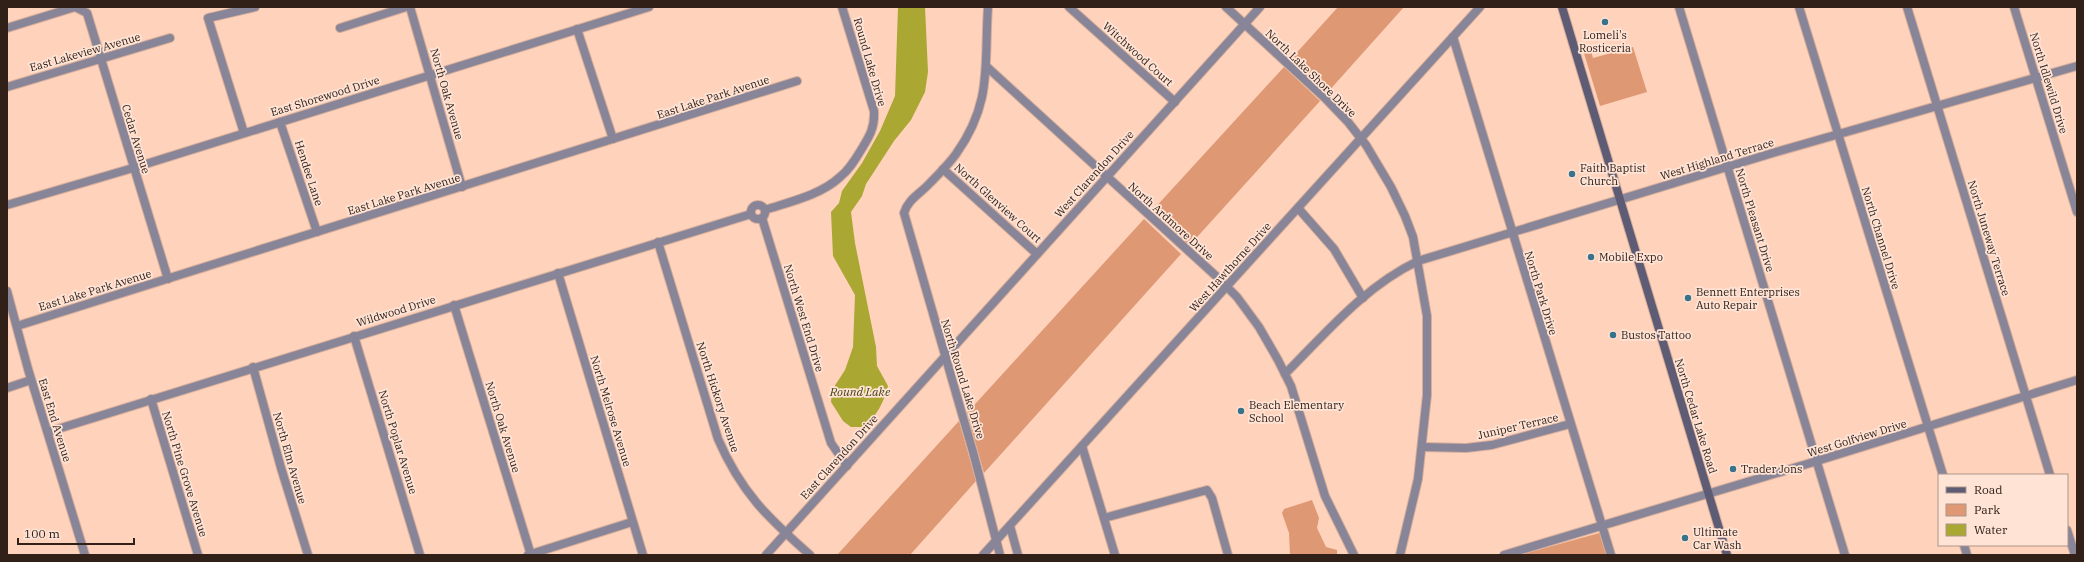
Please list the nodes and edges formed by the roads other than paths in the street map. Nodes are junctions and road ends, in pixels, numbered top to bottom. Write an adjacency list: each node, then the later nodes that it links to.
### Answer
1 (77, 7): 18 (street); 23 (street, Cedar Avenue)
2 (255, 7): 34 (street)
3 (406, 7): 19 (street)
4 (410, 7): 26 (street, North Oak Avenue)
5 (650, 7): 20 (street, East Shorewood Drive)
6 (842, 7): 33 (street, Round Lake Drive)
7 (988, 7): 25 (street)
8 (1069, 7): 30 (street, Witchwood Court)
9 (1226, 7): 17 (street, North Lake Shore Drive)
10 (1260, 7): 17 (street, West Clarendon Drive)
11 (1480, 7): 21 (street, West Hawthorne Drive)
12 (1562, 7): 43 (main road, North Cedar Lake Road)
13 (1679, 7): 38 (street, North Pleasant Drive)
14 (1800, 7): 35 (street, North Channel Drive)
15 (1907, 7): 31 (street, North Juneway Terrace)
16 (2014, 7): 27 (street, North Idlewild Drive)
17 (1245, 24): 30 (street, West Clarendon Drive); 37 (street, North Lake Shore Drive)
18 (7, 28)
19 (340, 28)
20 (577, 29): 26 (street, East Shorewood Drive); 36 (street)
21 (1452, 37): 37 (street, West Hawthorne Drive); 51 (street, North Park Drive)
22 (170, 38): 23 (street, East Lakeview Avenue)
23 (101, 58): 29 (street, East Lakeview Avenue); 39 (street, Cedar Avenue)
24 (2077, 66): 27 (street, West Highland Terrace)
25 (987, 67): 40 (street); 41 (street, North Ardmore Drive)
26 (430, 75): 32 (street, East Shorewood Drive); 42 (street, North Oak Avenue)
27 (2036, 77): 31 (street, West Highland Terrace); 44 (street, North Idlewild Drive)
28 (797, 81): 36 (street, East Lake Park Avenue)
29 (7, 87)
30 (1175, 102): 41 (street, West Clarendon Drive)
31 (1937, 106): 35 (street, West Highland Terrace); 69 (street, North Juneway Terrace)
32 (280, 122): 34 (street, East Shorewood Drive); 50 (street, Hendee Lane)
33 (874, 123): 49 (street, Wildwood Drive)
34 (244, 133): 39 (street, East Shorewood Drive)
35 (1838, 134): 38 (street, West Highland Terrace); 72 (street, North Channel Drive)
36 (613, 139): 42 (street, East Lake Park Avenue)
37 (1361, 139): 46 (street, West Hawthorne Drive); 54 (street, North Lake Shore Drive)
38 (1728, 167): 43 (street, West Highland Terrace); 76 (street, North Pleasant Drive)
39 (133, 168): 45 (street, East Shorewood Drive); 56 (street, Cedar Avenue)
40 (944, 169): 53 (street, North Glenview Court); 63 (street, North Round Lake Drive)
41 (1106, 178): 53 (street, West Clarendon Drive); 57 (street, North Ardmore Drive)
42 (462, 188): 50 (street, East Lake Park Avenue)
43 (1620, 200): 51 (street, West Highland Terrace); 80 (main road, North Cedar Lake Road)
44 (2076, 203): 47 (street, North Idlewild Drive)
45 (7, 205)
46 (1298, 208): 57 (street, West Hawthorne Drive); 59 (street)
47 (2077, 212)
48 (751, 214): 49 (street); 49 (street, Wildwood Drive); 52 (street, Wildwood Drive)
49 (763, 214): 77 (street, North West End Drive)
50 (317, 232): 56 (street, East Lake Park Avenue)
51 (1511, 233): 54 (street, West Highland Terrace); 71 (street, North Park Drive)
52 (658, 242): 55 (street, Wildwood Drive); 85 (street, North Hickory Avenue)
53 (1037, 254): 63 (street, West Clarendon Drive)
54 (1418, 262): 59 (street, West Highland Terrace); 75 (street, North Lake Shore Drive)
55 (558, 273): 60 (street, Wildwood Drive); 82 (street, North Melrose Avenue)
56 (168, 279): 61 (street, East Lake Park Avenue)
57 (1227, 287): 65 (street, North Ardmore Drive); 74 (street, West Hawthorne Drive)
58 (7, 291): 61 (street, East End Avenue)
59 (1363, 298): 65 (street, West Highland Terrace)
60 (454, 305): 62 (street, Wildwood Drive); 92 (street, North Oak Avenue)
61 (17, 326): 66 (street, East End Avenue)
62 (354, 336): 64 (street, Wildwood Drive); 91 (street, North Poplar Avenue)
63 (945, 357): 77 (street, East Clarendon Drive); 87 (street, North Round Lake Drive)
64 (253, 367): 70 (street, Wildwood Drive); 90 (street, North Elm Avenue)
65 (1285, 374): 101 (street, North Ardmore Drive)
66 (31, 380): 68 (street); 73 (street, East End Avenue)
67 (2077, 380): 69 (street, West Golfview Drive)
68 (7, 388)
69 (2026, 397): 72 (street, West Golfview Drive); 79 (street, North Juneway Terrace)
70 (152, 399): 73 (street, Wildwood Drive); 89 (street, North Pine Grove Avenue)
71 (1570, 424): 75 (street, Juniper Terrace); 84 (street, North Park Drive)
72 (1928, 427): 76 (street, West Golfview Drive); 78 (street, North Channel Drive)
73 (48, 432): 88 (street, East End Avenue)
74 (1082, 446): 81 (street); 83 (street, West Hawthorne Drive)
75 (1422, 447): 102 (street, North Lake Shore Drive)
76 (1817, 461): 80 (street, West Golfview Drive); 106 (street, North Pleasant Drive)
77 (847, 466): 85 (street, East Clarendon Drive)
78 (1943, 474)
79 (2050, 474)
80 (1708, 494): 84 (street, West Golfview Drive); 105 (main road, North Cedar Lake Road)
81 (1104, 518): 99 (street); 100 (street)
82 (632, 522): 92 (street); 93 (street, North Melrose Avenue)
83 (1010, 526): 87 (street, West Hawthorne Drive); 98 (street)
84 (1602, 526): 103 (street, West Golfview Drive); 104 (street, North Park Drive)
85 (786, 534): 94 (street, East Clarendon Drive); 95 (street, North Hickory Avenue)
86 (2068, 534): 107 (street)
87 (996, 541): 96 (street, West Hawthorne Drive); 97 (street, North Round Lake Drive)
88 (86, 555)
89 (198, 555)
90 (308, 555)
91 (420, 555)
92 (530, 555)
93 (643, 555)
94 (766, 555)
95 (810, 555)
96 (983, 555)
97 (1000, 555)
98 (1018, 555)
99 (1115, 555)
100 (1228, 555)
101 (1354, 555)
102 (1400, 555)
103 (1504, 555)
104 (1611, 555)
105 (1727, 555)
106 (1846, 555)
107 (2074, 555)

